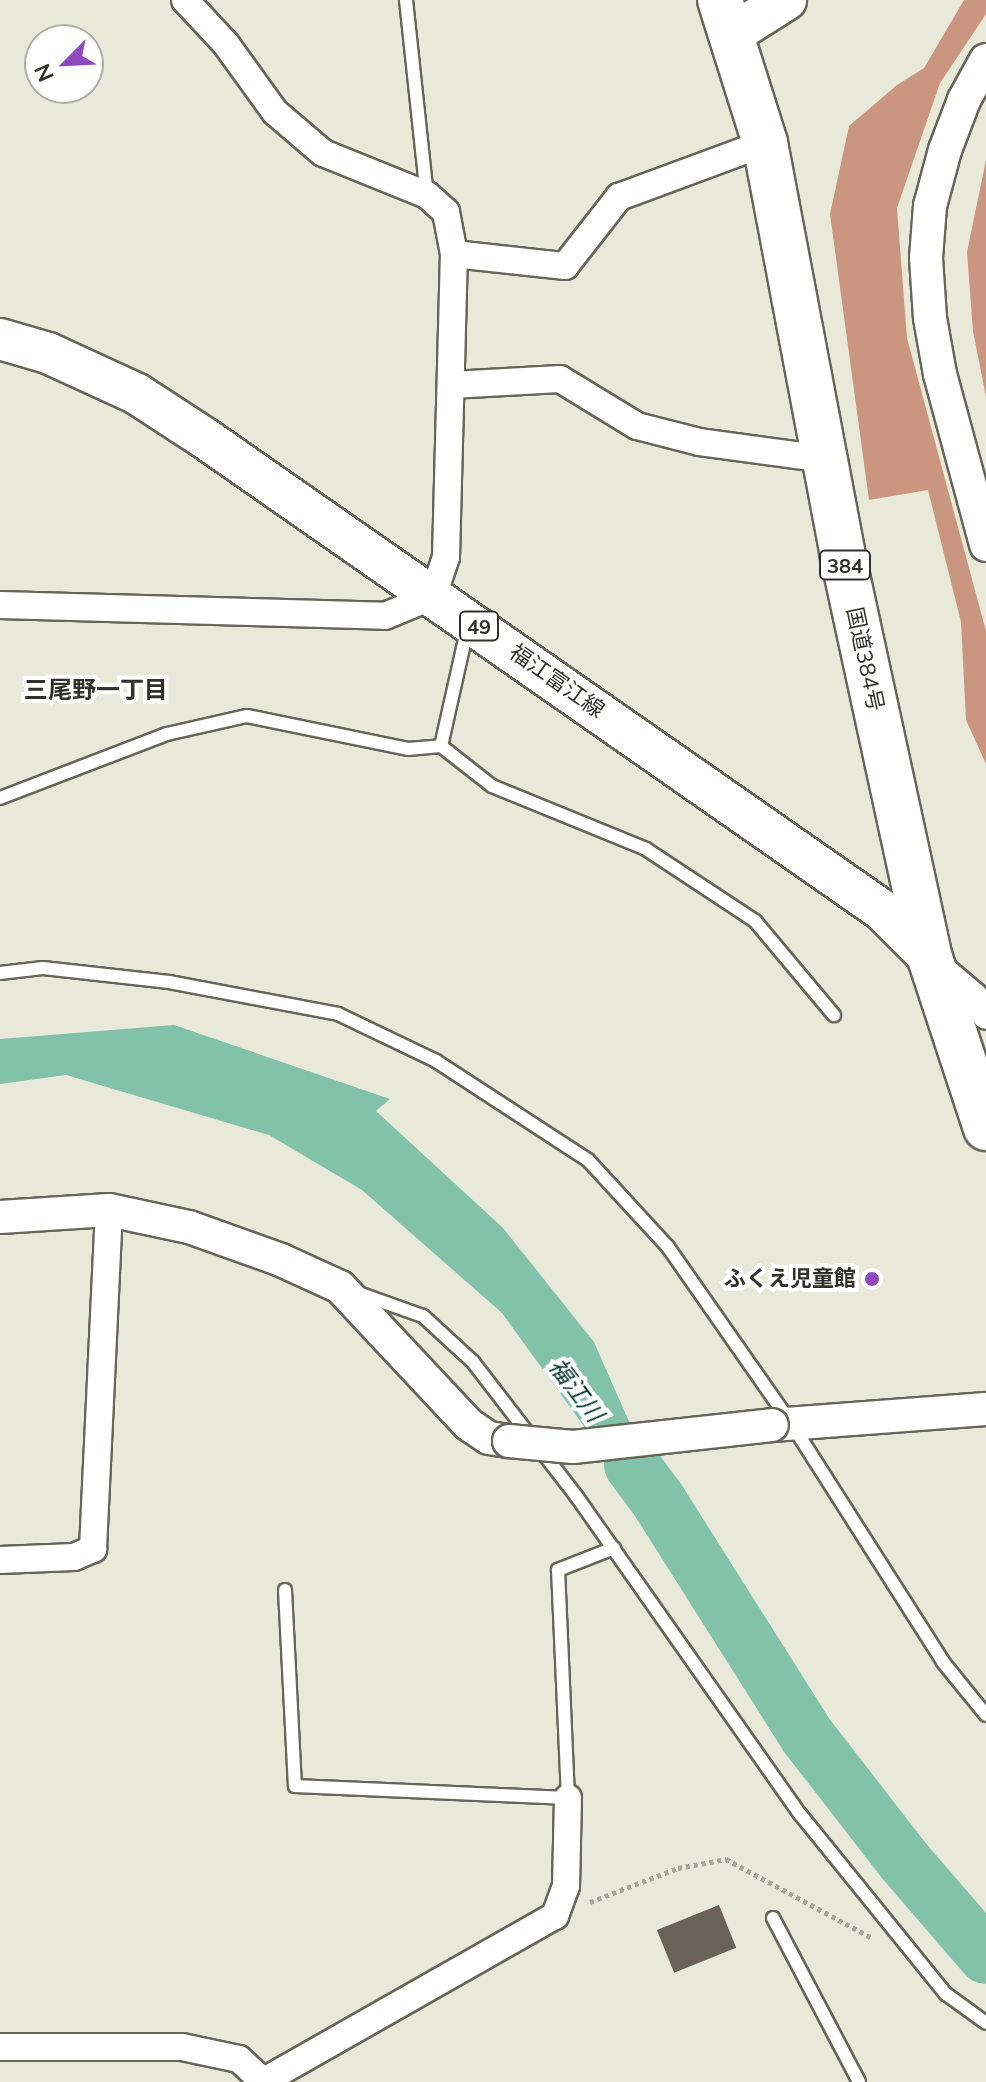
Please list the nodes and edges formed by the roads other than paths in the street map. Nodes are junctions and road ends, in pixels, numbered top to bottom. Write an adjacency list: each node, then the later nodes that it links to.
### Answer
1 (185, 0): 7 (street)
2 (406, 0): 7 (lane)
3 (786, 0): 4 (main road)
4 (726, 17): 6 (highway, 国道384号 / 384)
5 (986, 60): 12 (street)
6 (765, 143): 8 (street); 11 (highway, 国道384号 / 384)
7 (427, 195): 8 (street)
8 (454, 254): 10 (street)
9 (0, 339): 13 (main road, 福江富江線 / 49)
10 (451, 385): 11 (street); 13 (street)
11 (826, 459): 18 (highway, 国道384号 / 384)
12 (986, 545)
13 (433, 596): 14 (street); 15 (main road, 福江富江線 / 49)
14 (0, 605)
15 (469, 619): 16 (lane); 18 (main road, 福江富江線 / 49)
16 (441, 746): 17 (lane); 20 (lane)
17 (0, 798)
18 (930, 958): 21 (street); 22 (highway, 国道384号 / 384)
19 (0, 973): 27 (lane)
20 (834, 1015)
21 (986, 1016)
22 (986, 1128)
23 (109, 1210): 24 (street); 25 (street); 29 (street)
24 (0, 1217)
25 (340, 1287): 27 (street, bridge); 28 (lane)
26 (986, 1409): 27 (street)
27 (782, 1424): 31 (lane)
28 (614, 1548): 32 (lane); 34 (lane)
29 (0, 1560)
30 (285, 1590): 32 (lane)
31 (986, 1715)
32 (568, 1798): 36 (street)
33 (773, 1918): 37 (lane)
34 (986, 2023)
35 (0, 2047): 36 (street)
36 (264, 2082)
37 (859, 2082)

